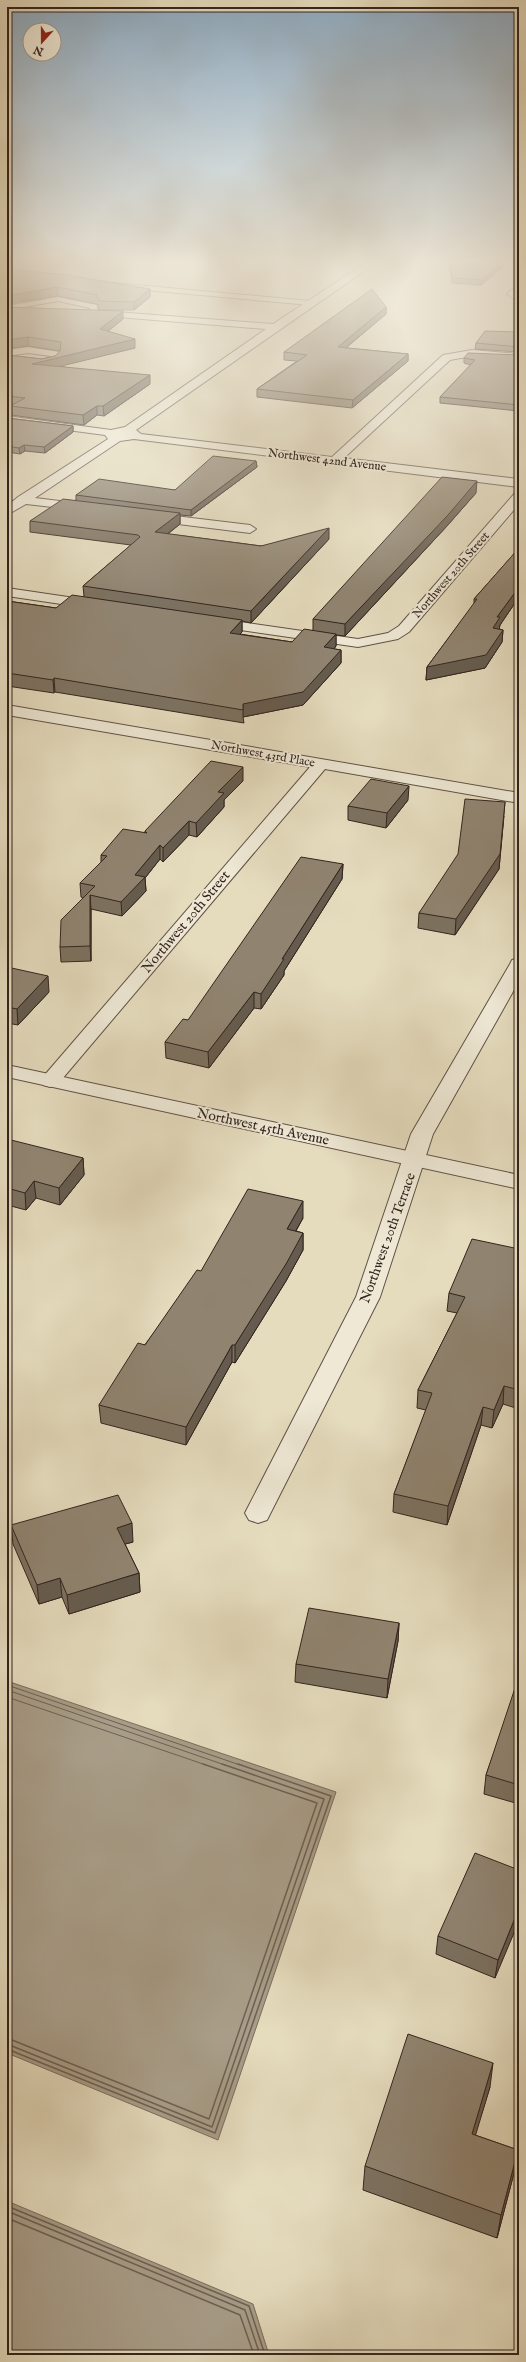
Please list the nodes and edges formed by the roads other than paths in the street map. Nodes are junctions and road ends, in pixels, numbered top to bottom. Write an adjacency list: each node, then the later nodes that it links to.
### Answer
1 (214, 372): 4 (street)
2 (430, 372): 6 (street)
3 (7, 420): 5 (street)
4 (131, 433): 5 (street); 6 (street, Northwest 42nd Avenue)
5 (114, 435): 9 (street)
6 (334, 461): 7 (street, Northwest 42nd Avenue)
7 (519, 483)
8 (519, 496): 16 (street, Northwest 20th Street)
9 (22, 500): 10 (street); 11 (street)
10 (100, 510)
11 (7, 511)
12 (140, 515): 13 (street)
13 (250, 529)
14 (7, 592): 15 (street)
15 (108, 607)
16 (200, 620)
17 (7, 710): 18 (street, Northwest 43rd Place)
18 (321, 764): 19 (street, Northwest 43rd Place); 22 (street, Northwest 20th Street)
19 (519, 798)
20 (519, 964): 23 (street, Northwest 20th Terrace)
21 (7, 1071): 22 (street, Northwest 45th Avenue)
22 (50, 1081): 23 (street, Northwest 45th Avenue)
23 (415, 1160): 24 (street, Northwest 45th Avenue); 25 (street, Northwest 20th Terrace)
24 (519, 1182)
25 (258, 1513)

